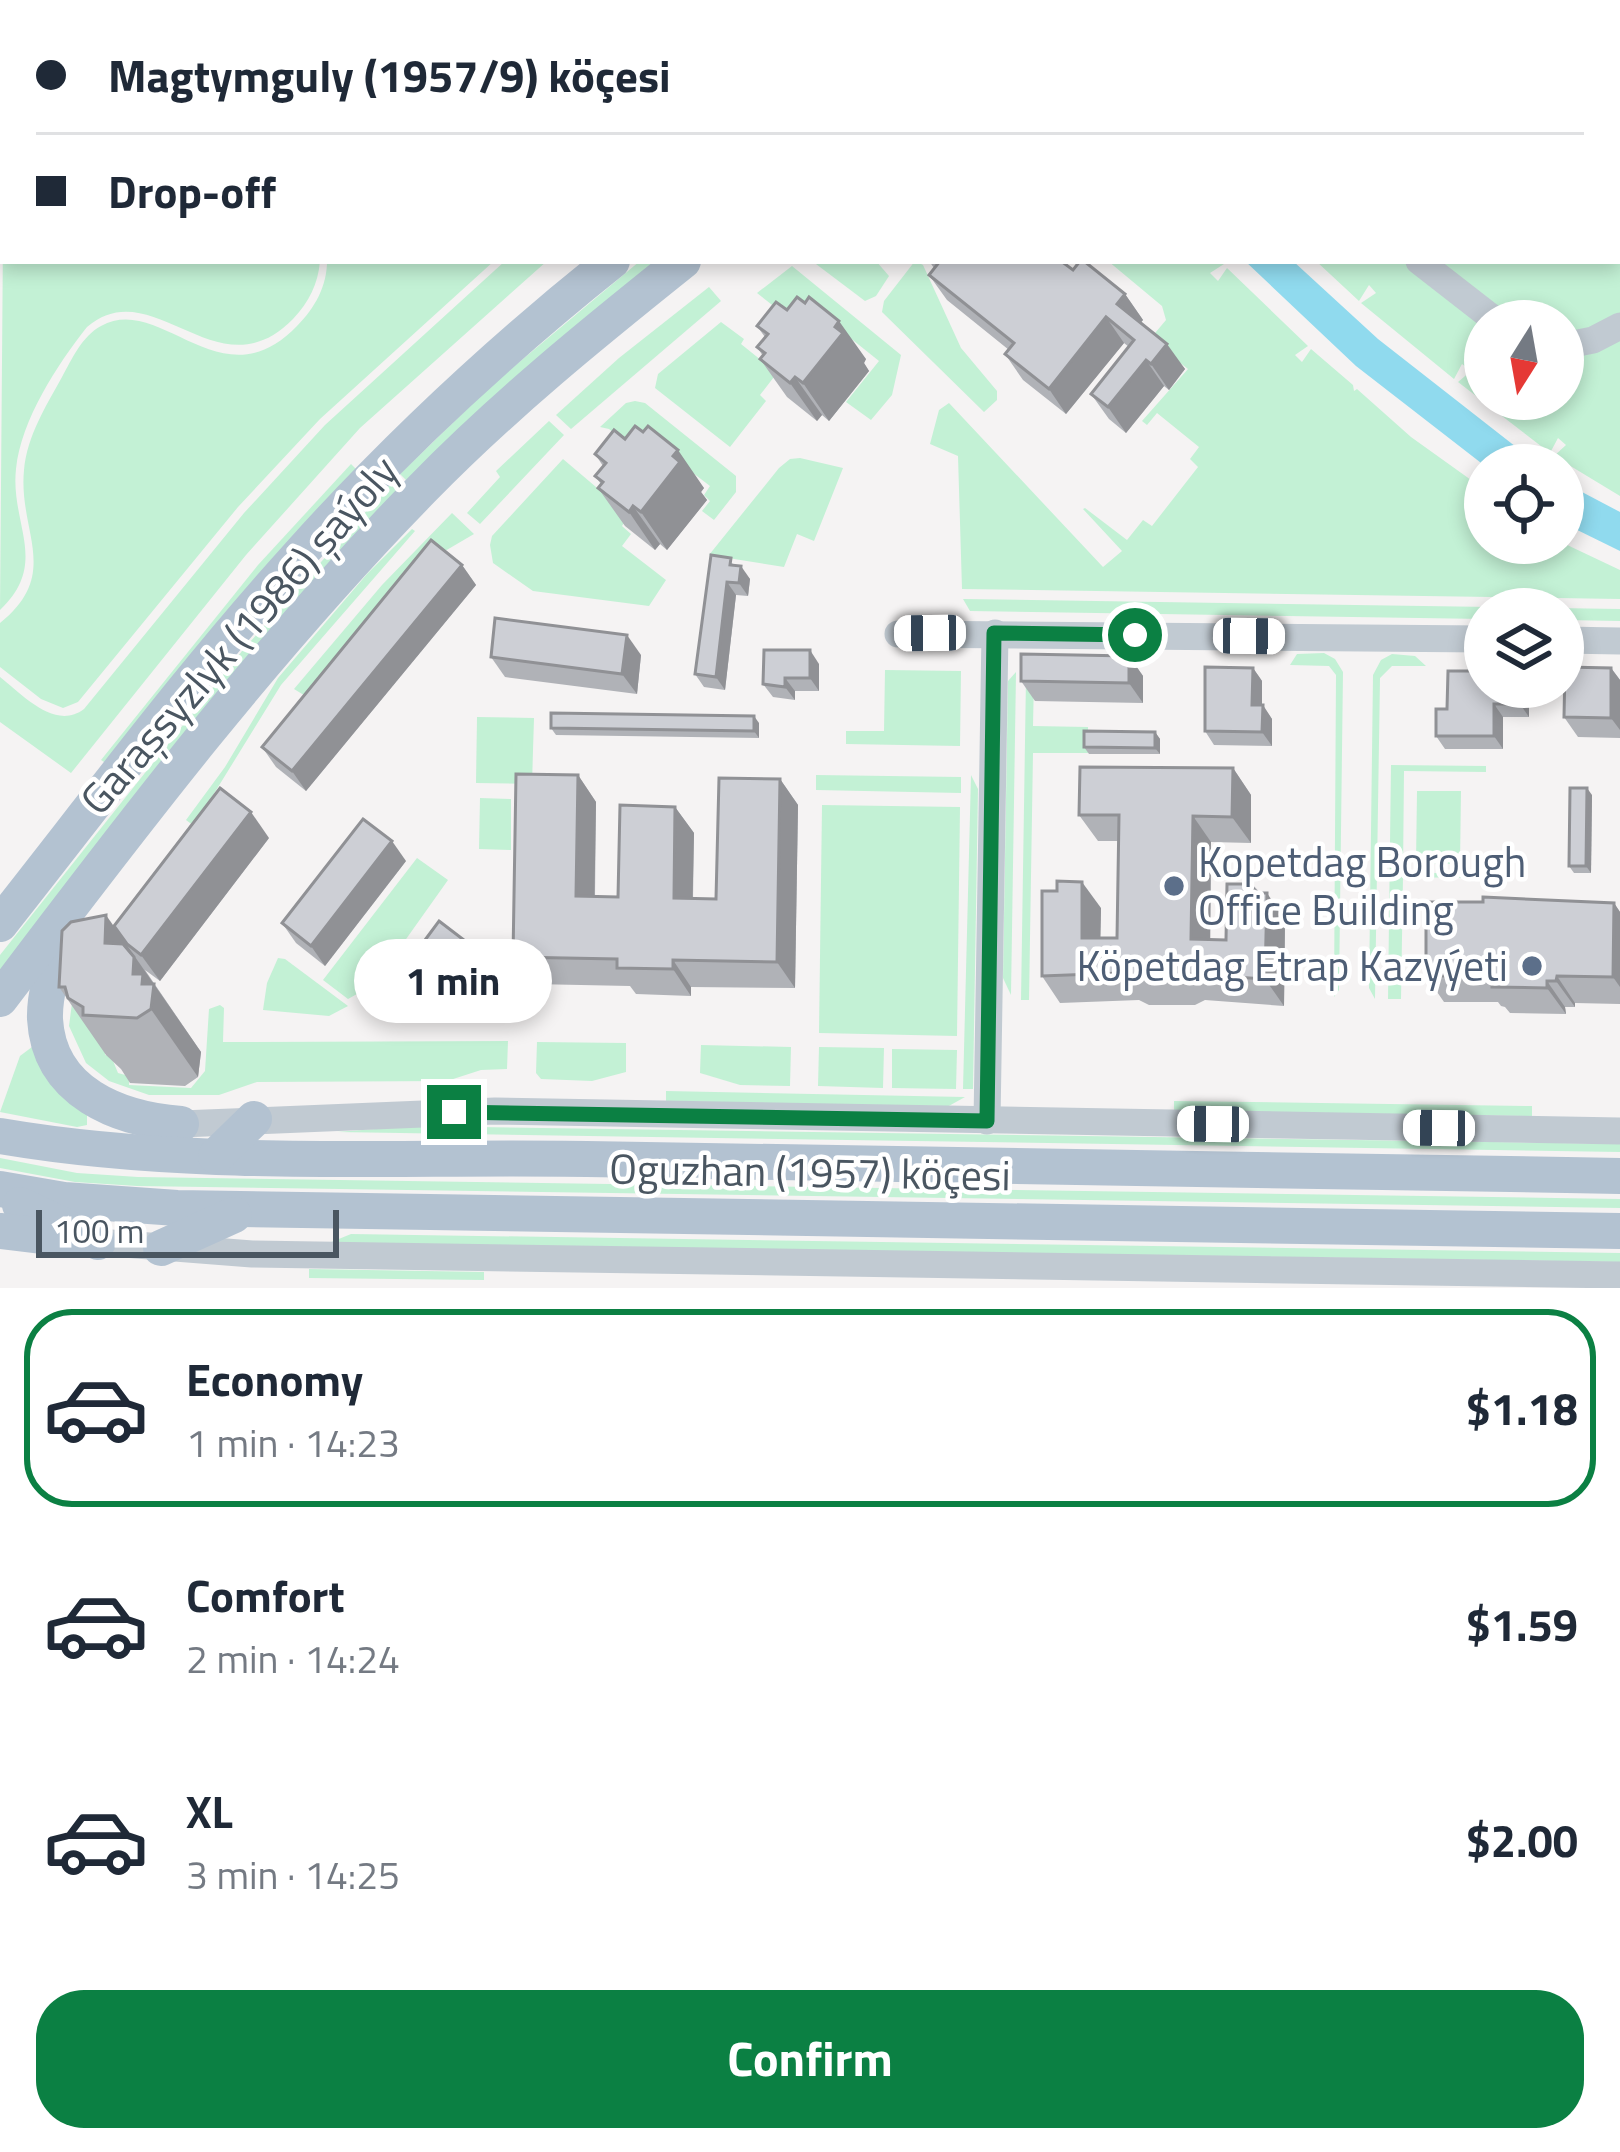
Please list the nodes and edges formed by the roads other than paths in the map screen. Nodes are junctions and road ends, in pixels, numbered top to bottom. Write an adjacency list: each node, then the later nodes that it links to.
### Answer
1 (608, 264): 12 (main road, Garaşsyzlyk (1986) şaýoly)
2 (679, 264): 14 (main road, Garaşsyzlyk (1986) şaýoly)
3 (1423, 264): 4 (street)
4 (1469, 300)
5 (1620, 326): 6 (street)
6 (1584, 342)
7 (994, 633): 8 (street); 9 (street); 18 (street)
8 (898, 634)
9 (1464, 639)
10 (1584, 640): 11 (street)
11 (1620, 641)
12 (99, 799): 13 (main road); 15 (main road, Garaşsyzlyk (1986) şaýoly)
13 (0, 895)
14 (77, 898): 16 (main road, Garaşsyzlyk (1986) şaýoly); 21 (main road)
15 (0, 924)
16 (0, 999)
17 (254, 1120): 18 (street); 21 (main road)
18 (987, 1121): 19 (street)
19 (1620, 1131)
20 (0, 1136): 21 (main road, Oguzhan (1957) köçesi)
21 (183, 1139): 22 (main road, Oguzhan (1957) köçesi)
22 (1620, 1176)
23 (0, 1192): 24 (main road, Oguzhan (1957) köçesi); 27 (main road)
24 (246, 1209): 26 (main road, Oguzhan (1957) köçesi); 28 (main road)
25 (0, 1231): 27 (main road)
26 (1620, 1231)
27 (98, 1242): 28 (street)
28 (161, 1248): 30 (street)
29 (1620, 1275): 30 (street)
30 (987, 1276)

